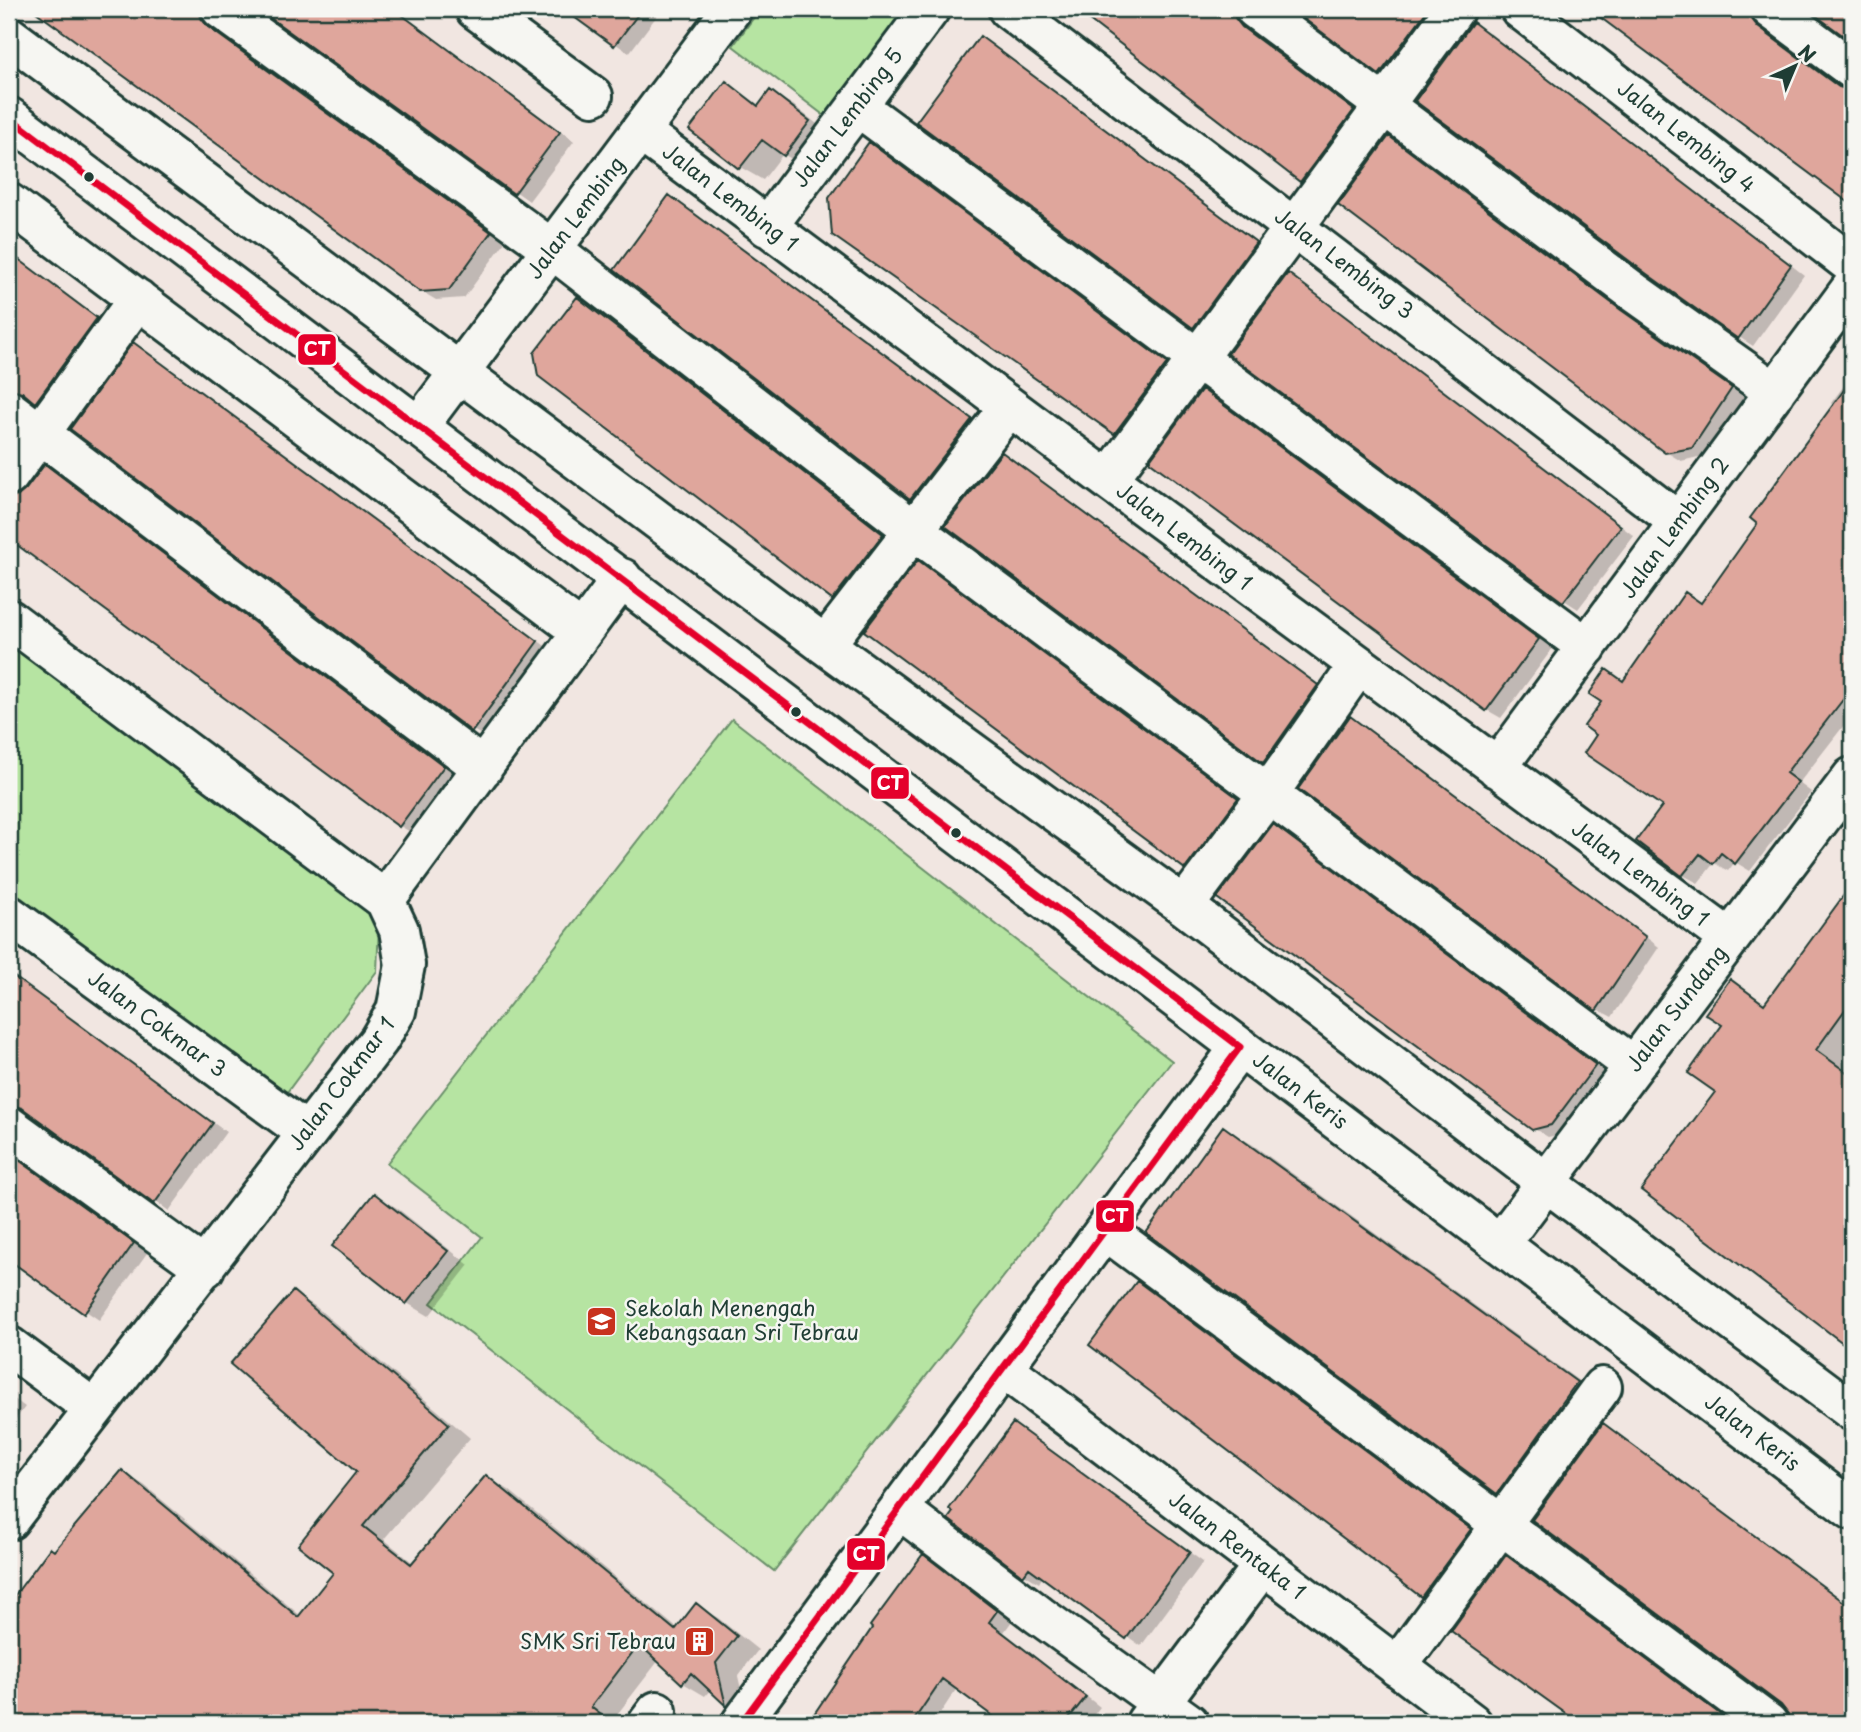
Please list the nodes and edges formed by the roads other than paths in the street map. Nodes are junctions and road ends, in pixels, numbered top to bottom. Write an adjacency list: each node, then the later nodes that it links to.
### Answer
1 (221, 9): 20 (street)
2 (475, 9): 12 (street)
3 (732, 9): 16 (street, Jalan Lembing)
4 (930, 9): 14 (street, Jalan Lembing 5)
5 (1008, 9): 19 (street, Jalan Lembing 3)
6 (1255, 9): 13 (street)
7 (1455, 9): 13 (street)
8 (1520, 9): 21 (street, Jalan Lembing 4)
9 (1771, 9): 11 (street)
10 (9, 36): 25 (street)
11 (1852, 69)
12 (593, 96)
13 (1384, 105): 19 (street); 26 (street)
14 (857, 106): 18 (street, Jalan Lembing 5); 24 (street)
15 (9, 117): 29 (street, Jalan Keris)
16 (641, 132): 18 (street, Jalan Lembing 1); 20 (street, Jalan Lembing)
17 (9, 203): 23 (street)
18 (767, 227): 27 (street, Jalan Lembing 1)
19 (1295, 227): 24 (street); 33 (street, Jalan Lembing 3)
20 (552, 249): 25 (street, Jalan Lembing); 34 (street)
21 (1852, 265)
22 (1852, 287): 26 (street, Jalan Lembing 2)
23 (138, 299): 30 (street); 37 (street)
24 (1198, 357): 32 (street); 39 (street)
25 (459, 372): 29 (street, Jalan Lembing); 38 (street)
26 (1775, 391): 33 (street, Jalan Lembing 2)
27 (1009, 407): 32 (street, Jalan Lembing 1); 34 (street)
28 (9, 410): 30 (street)
29 (418, 426): 35 (street, Jalan Keris)
30 (40, 433): 31 (street); 41 (street)
31 (9, 476)
32 (1108, 480): 40 (street, Jalan Lembing 1)
33 (1679, 522): 39 (street, Jalan Lembing 2)
34 (915, 531): 38 (street); 44 (street)
35 (622, 578): 37 (street); 49 (street, Jalan Keris)
36 (9, 619): 45 (street, Jalan Cokmar 1)
37 (582, 632): 41 (street)
38 (825, 645): 46 (street)
39 (1587, 647): 42 (street, Jalan Lembing 2)
40 (1358, 666): 42 (street, Jalan Lembing 1); 44 (street)
41 (483, 768): 45 (street)
42 (1497, 768): 48 (street, Jalan Lembing 1)
43 (1852, 778): 48 (street, Jalan Sundang)
44 (1269, 793): 46 (street); 50 (street)
45 (385, 900): 52 (street, Jalan Cokmar 1)
46 (1184, 905): 53 (street)
47 (9, 915): 52 (street, Jalan Cokmar 3)
48 (1730, 939): 50 (street, Jalan Sundang)
49 (1240, 1046): 54 (street); 55 (street, Jalan Keris)
50 (1634, 1066): 53 (street, Jalan Sundang)
51 (9, 1126): 56 (street)
52 (306, 1132): 56 (street, Jalan Cokmar 1)
53 (1546, 1182): 55 (street, Jalan Sundang); 61 (street)
54 (1105, 1230): 58 (street); 65 (street)
55 (1502, 1241): 63 (street, Jalan Keris)
56 (205, 1268): 60 (street, Jalan Cokmar 1)
57 (9, 1346): 60 (street)
58 (1003, 1368): 62 (street); 66 (street, Jalan Rentaka 1)
59 (1602, 1387): 65 (street)
60 (94, 1409): 64 (street, Jalan Cokmar 1)
61 (1852, 1411)
62 (899, 1509): 68 (street); 69 (street)
63 (1852, 1510)
64 (9, 1520)
65 (1499, 1525): 67 (street); 71 (street)
66 (1263, 1565): 67 (street, Jalan Rentaka 1); 68 (street)
67 (1398, 1667): 70 (street, Jalan Rentaka 1)
68 (1165, 1716)
69 (741, 1723)
70 (1472, 1723)
71 (1768, 1723)

